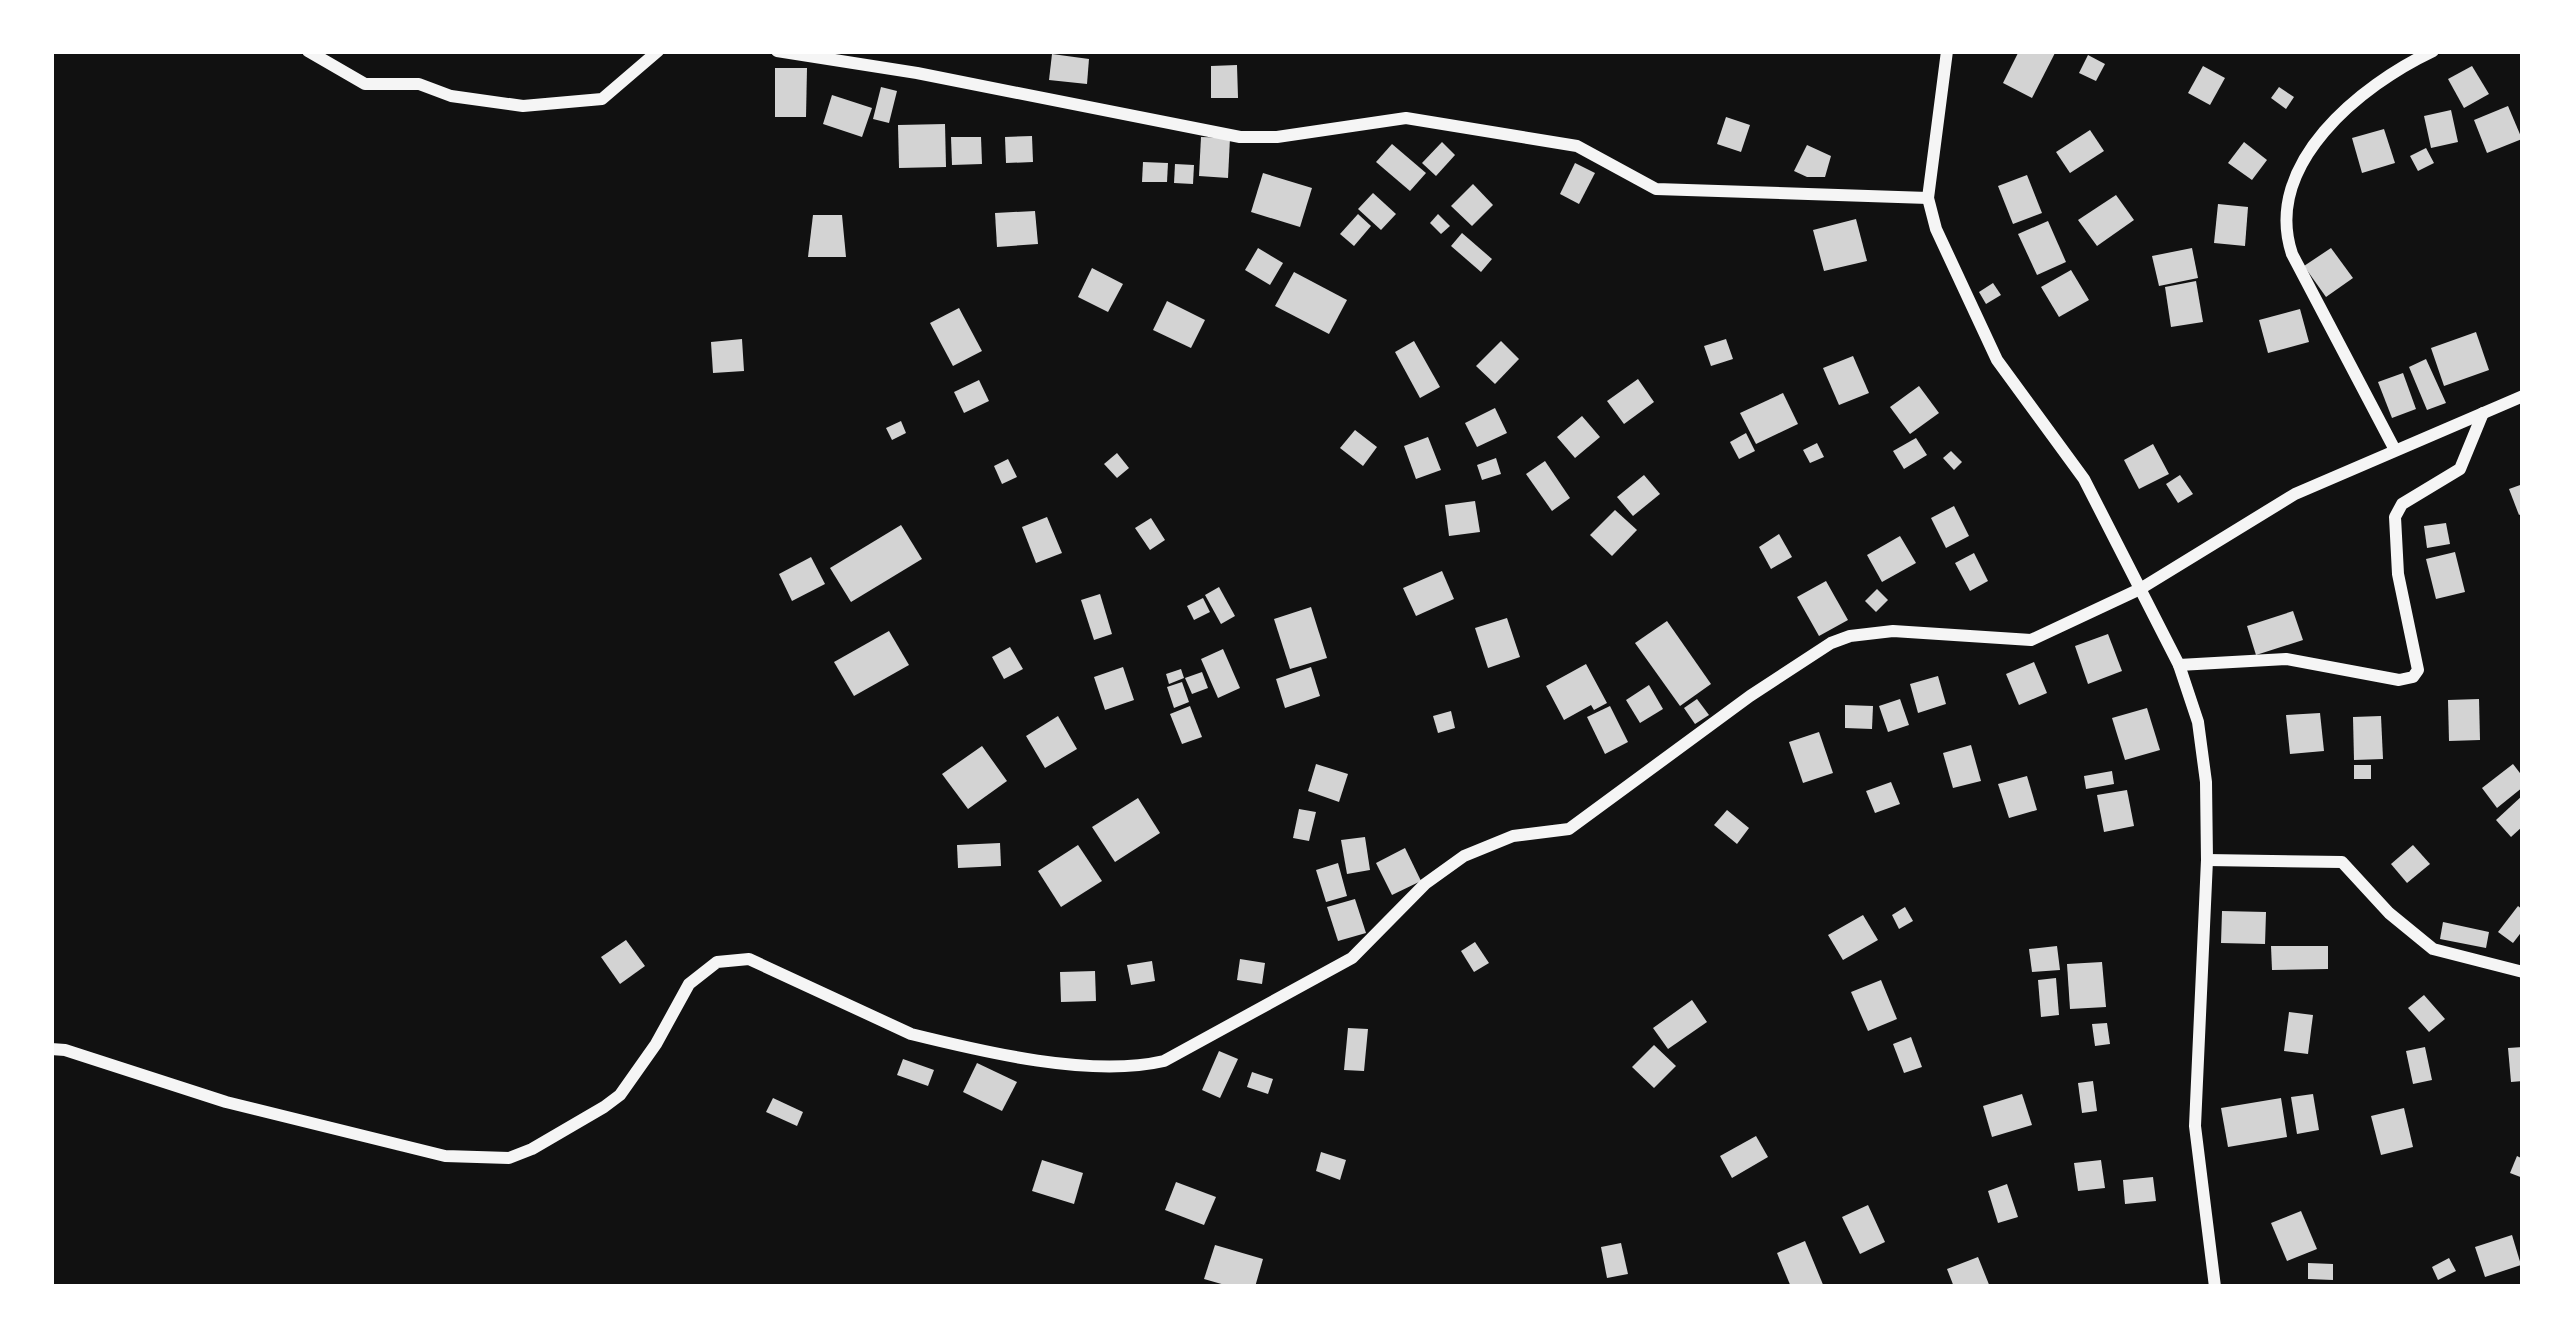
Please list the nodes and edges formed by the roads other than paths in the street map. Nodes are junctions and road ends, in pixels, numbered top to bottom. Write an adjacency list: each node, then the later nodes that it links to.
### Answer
1 (308, 51): 2 (street)
2 (658, 51)
3 (777, 51): 6 (street)
4 (1947, 51): 6 (street)
5 (2433, 51): 9 (street)
6 (1928, 198): 10 (street)
7 (2523, 396): 8 (street)
8 (2483, 413): 9 (street); 11 (street)
9 (2395, 450): 10 (street)
10 (2140, 589): 11 (street); 14 (street)
11 (2179, 665): 12 (street)
12 (2207, 860): 13 (street); 15 (street)
13 (2523, 972)
14 (51, 1049)
15 (2215, 1287)

